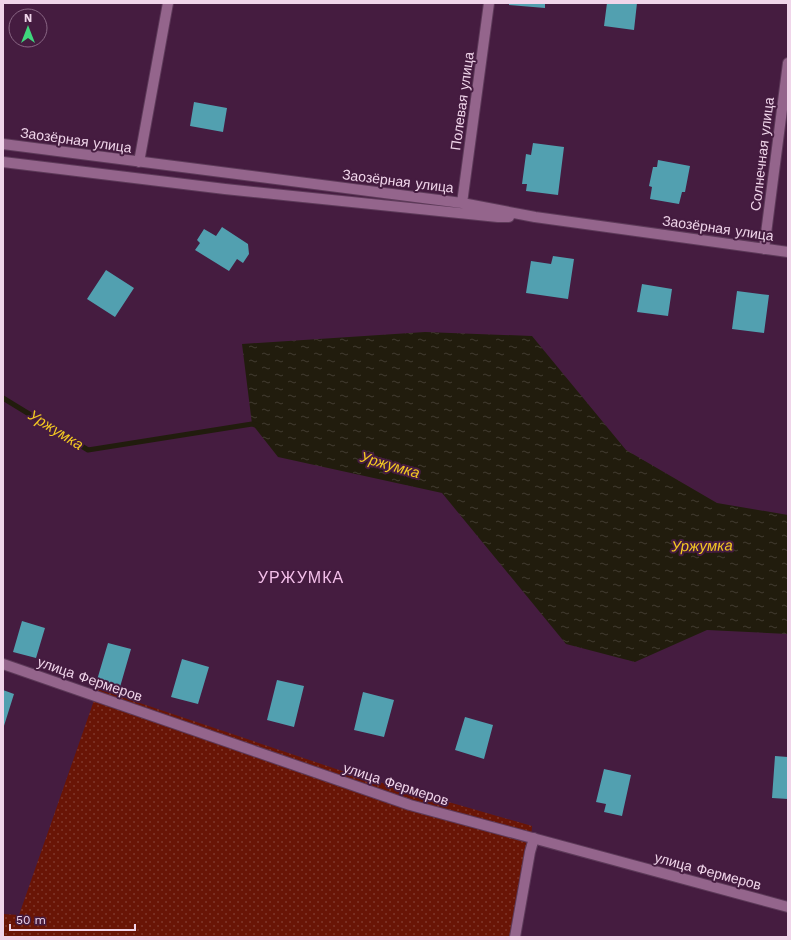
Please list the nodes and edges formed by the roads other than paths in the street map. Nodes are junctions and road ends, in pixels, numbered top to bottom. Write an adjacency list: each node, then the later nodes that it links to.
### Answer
1 (168, 3): 6 (street)
2 (489, 3): 7 (street, Полевая улица)
3 (788, 63): 9 (street, Солнечная улица)
4 (3, 144): 6 (street, Заозёрная улица)
5 (3, 162): 8 (street)
6 (138, 162): 7 (street, Заозёрная улица)
7 (462, 203): 8 (street, Заозёрная улица)
8 (535, 217): 9 (street, Заозёрная улица)
9 (764, 249): 10 (street, Заозёрная улица)
10 (788, 252)
11 (3, 664): 12 (street, улица Фермеров)
12 (534, 838): 13 (street, улица Фермеров); 14 (street)
13 (788, 907)
14 (515, 937)

